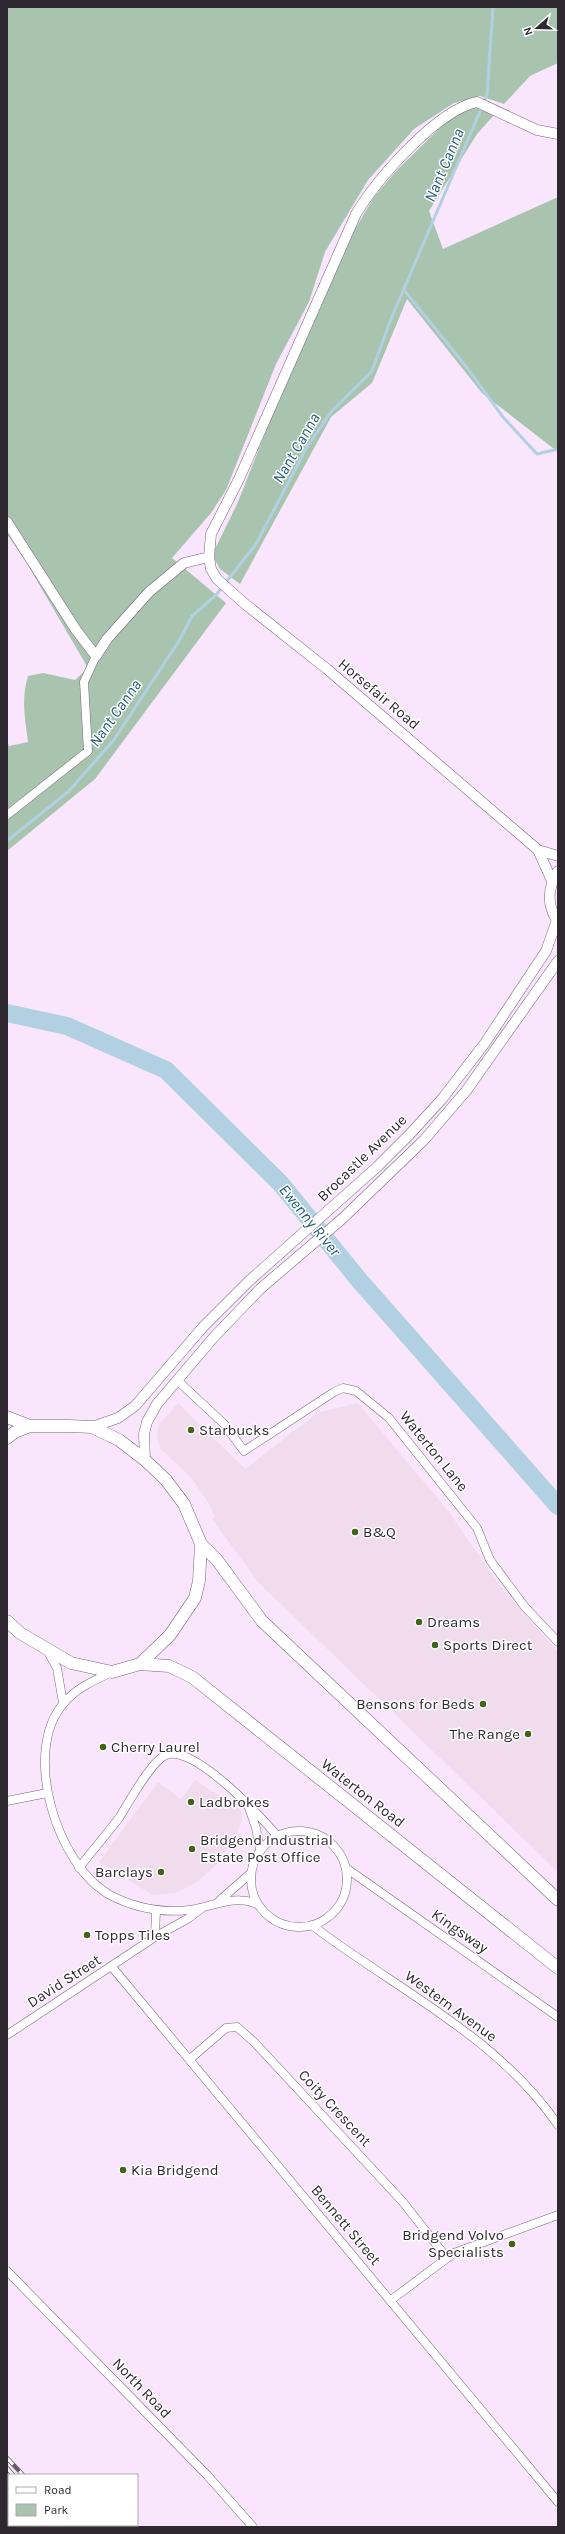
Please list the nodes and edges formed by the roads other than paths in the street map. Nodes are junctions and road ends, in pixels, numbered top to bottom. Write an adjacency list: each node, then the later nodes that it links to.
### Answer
1 (558, 134): 3 (street)
2 (7, 522): 4 (street)
3 (209, 557): 4 (street); 6 (street, Horsefair Road)
4 (96, 656): 5 (street)
5 (7, 815)
6 (538, 850): 7 (street, Horsefair Road); 9 (street, Horsefair Road)
7 (558, 856)
8 (558, 871): 9 (street)
9 (552, 881): 10 (street)
10 (557, 921): 15 (street, Brocastle Avenue)
11 (558, 960): 12 (street, Brocastle Avenue)
12 (177, 1380): 17 (street, Brocastle Avenue); 20 (street, Waterton Lane)
13 (7, 1417): 14 (main road)
14 (30, 1426): 15 (main road); 16 (main road)
15 (92, 1427): 17 (main road)
16 (7, 1438)
17 (145, 1460): 18 (main road)
18 (201, 1544): 22 (main road); 33 (main road)
19 (7, 1621): 21 (main road)
20 (558, 1642)
21 (47, 1650): 23 (main road); 24 (street)
22 (140, 1664): 23 (main road); 41 (main road, Waterton Road)
23 (112, 1672): 24 (street)
24 (63, 1703): 25 (street)
25 (47, 1793): 26 (street); 30 (street)
26 (7, 1801)
27 (247, 1803): 28 (street); 29 (street); 30 (street)
28 (277, 1836): 29 (street); 31 (street)
29 (260, 1850): 32 (street)
30 (79, 1868): 37 (street)
31 (346, 1868): 38 (street); 42 (street, Kingsway)
32 (250, 1873): 34 (street); 35 (street)
33 (558, 1900)
34 (219, 1901): 35 (street); 36 (street)
35 (257, 1904): 38 (street)
36 (205, 1906): 37 (street); 39 (street, David Street)
37 (156, 1910): 39 (street)
38 (312, 1926): 45 (street, Western Avenue)
39 (154, 1937): 40 (street, David Street)
40 (112, 1967): 43 (street, David Street); 44 (street, Bennett Street)
41 (558, 1968)
42 (558, 2017)
43 (7, 2035)
44 (190, 2059): 47 (street, Coity Crescent); 49 (street, Bennett Street)
45 (558, 2126)
46 (558, 2216): 47 (street)
47 (447, 2258): 49 (street)
48 (7, 2271): 51 (street, North Road)
49 (391, 2300): 50 (street, Bennett Street)
50 (558, 2502)
51 (253, 2527)

